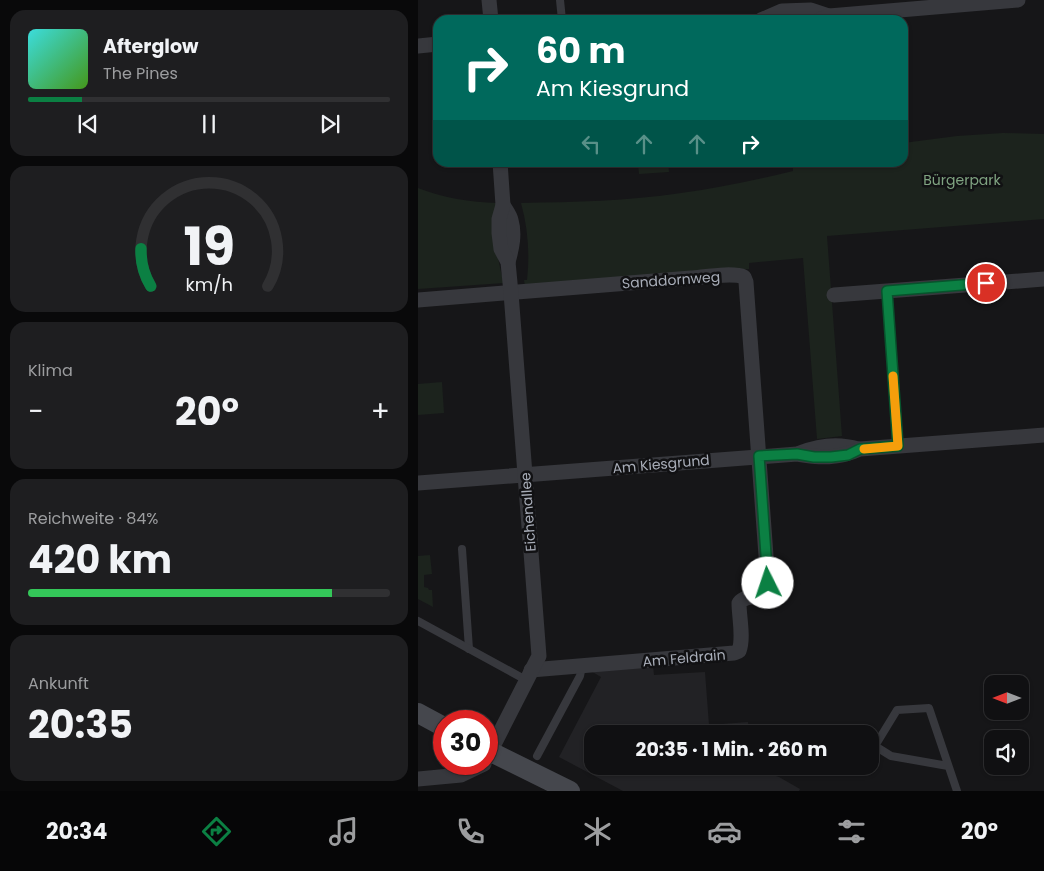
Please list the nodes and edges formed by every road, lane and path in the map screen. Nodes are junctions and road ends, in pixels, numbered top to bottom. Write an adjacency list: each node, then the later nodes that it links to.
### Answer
1 (489, 0): 4 (street)
2 (560, 0): 5 (lane)
3 (1018, 0): 8 (street)
4 (490, 15)
5 (562, 15)
6 (773, 15): 7 (street)
7 (819, 15)
8 (856, 15)
9 (433, 44): 10 (street)
10 (418, 46)
11 (500, 167): 14 (street, Eichenallee)
12 (1044, 279): 13 (street)
13 (887, 291): 15 (street); 18 (lane)
14 (511, 293): 16 (street, Sanddornweg); 19 (street, Sanddornweg); 20 (street, Eichenallee)
15 (834, 295)
16 (418, 300)
17 (1044, 435): 18 (street, Am Kiesgrund)
18 (898, 446): 19 (street, Am Kiesgrund)
19 (759, 456): 20 (street, Am Kiesgrund); 25 (street, Am Feldrain)
20 (526, 475): 21 (street, Am Kiesgrund); 26 (street, Eichenallee)
21 (418, 483)
22 (462, 549): 24 (lane)
23 (418, 621): 24 (lane)
24 (469, 649): 26 (lane)
25 (582, 666): 26 (street, Am Feldrain); 30 (lane)
26 (528, 675): 29 (street, Eichenallee)
27 (418, 713): 28 (main road)
28 (433, 721)
29 (498, 734)
30 (537, 756)
31 (498, 761): 35 (main road)
32 (948, 766): 32 (lane); 36 (lane)
33 (461, 775): 34 (street)
34 (418, 779)
35 (566, 790)
36 (957, 791)

